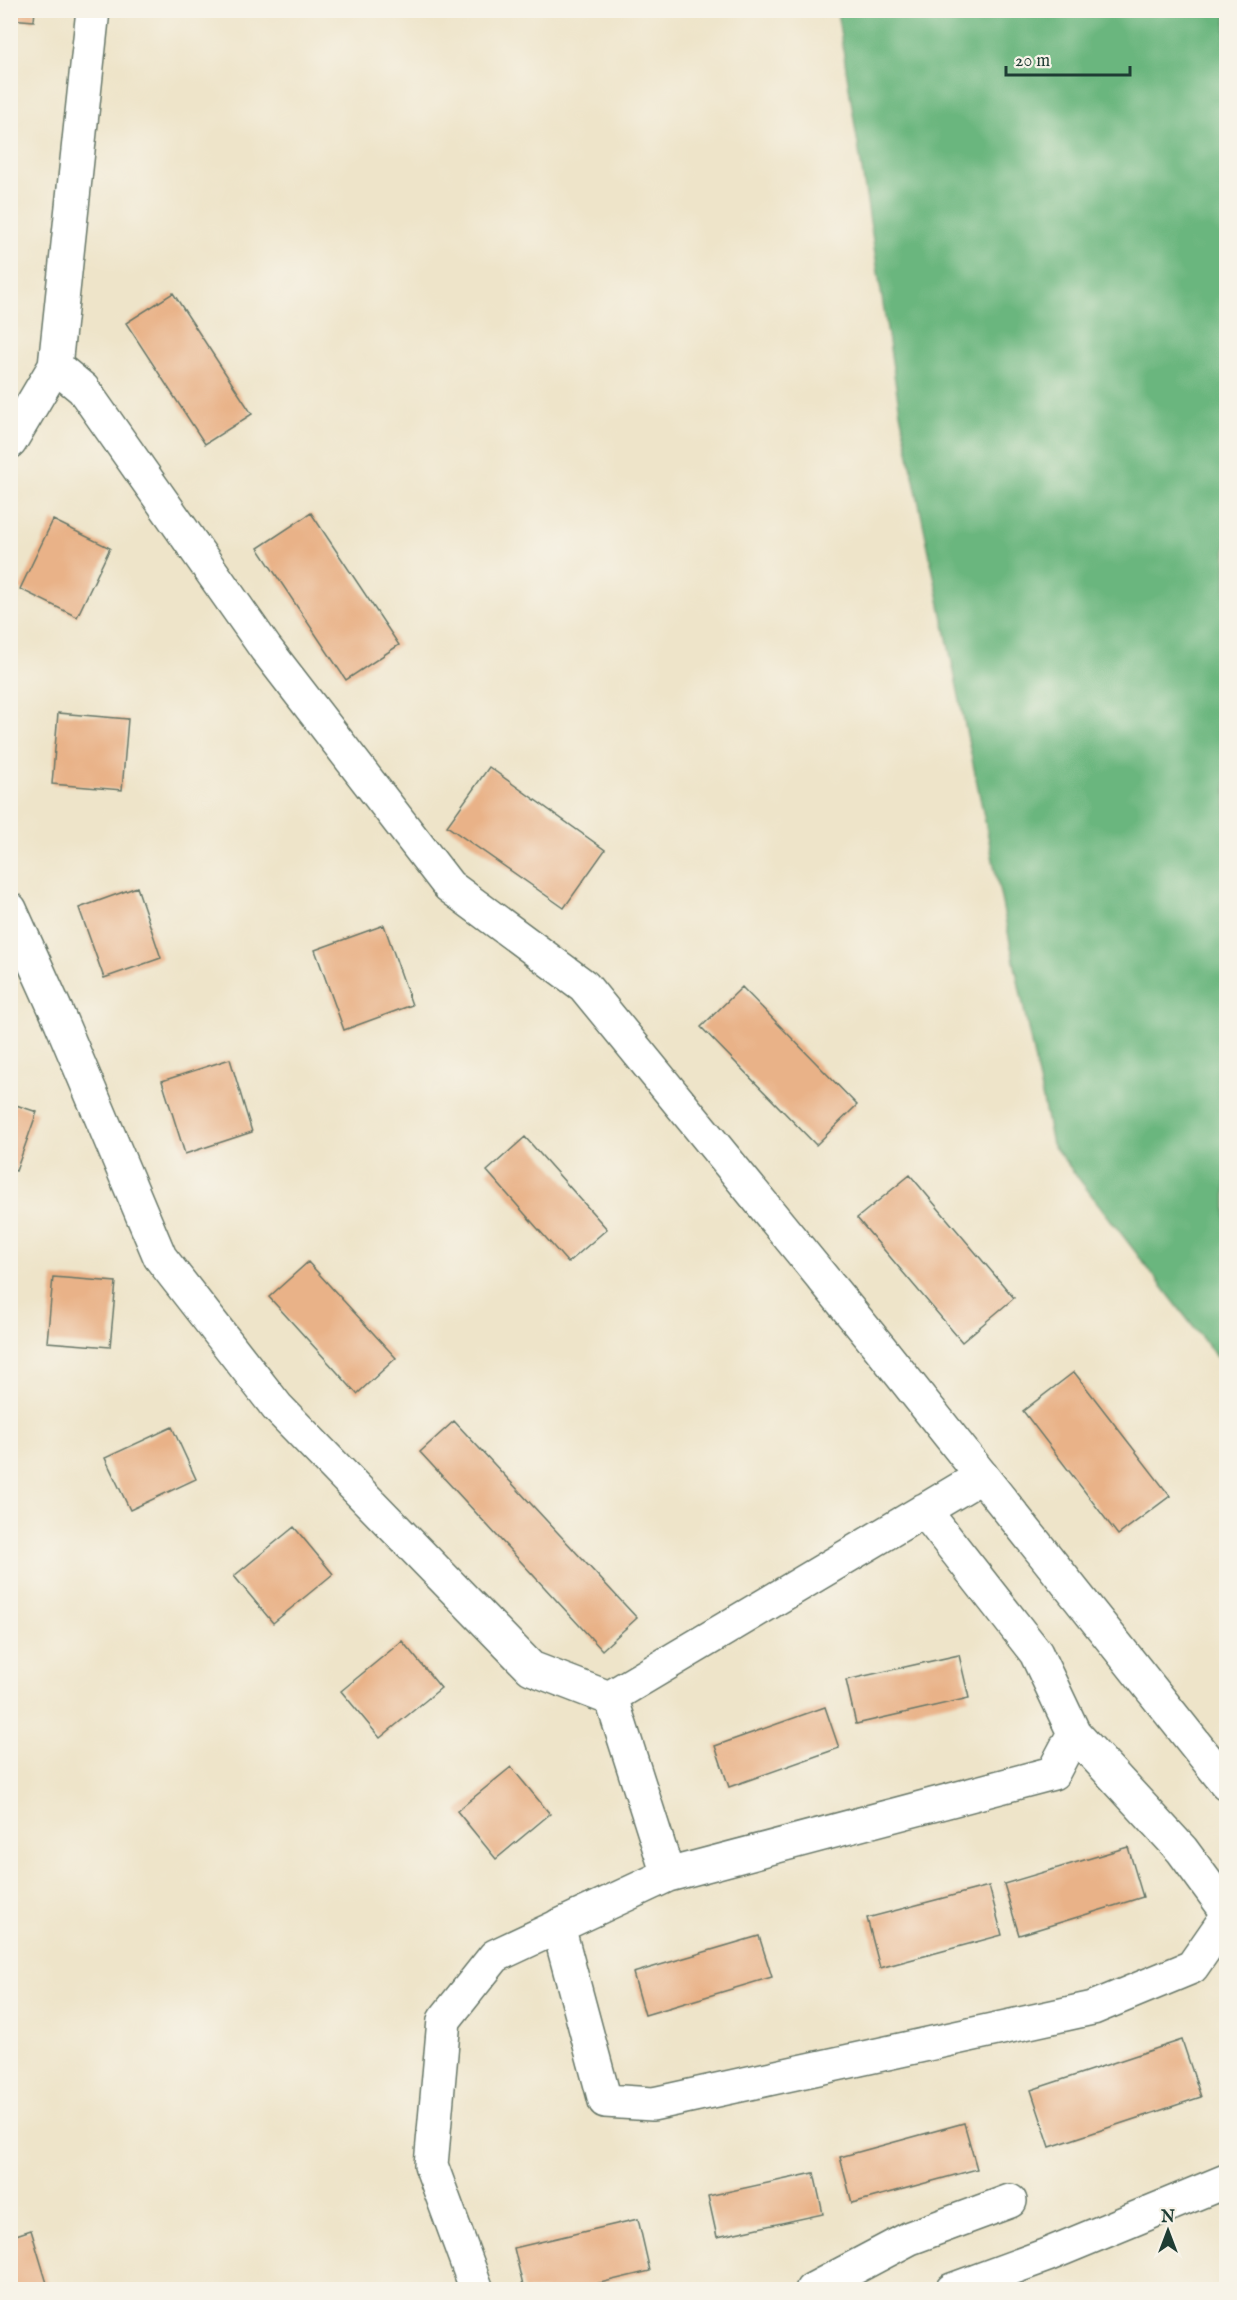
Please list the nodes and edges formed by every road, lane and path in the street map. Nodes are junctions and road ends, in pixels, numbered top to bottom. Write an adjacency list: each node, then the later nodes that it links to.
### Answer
1 (93, 10): 2 (street)
2 (55, 366): 3 (street); 5 (street)
3 (10, 442)
4 (10, 909): 7 (street)
5 (982, 1476): 6 (street); 9 (street)
6 (924, 1510): 7 (street); 8 (street)
7 (611, 1697): 10 (street)
8 (1074, 1733): 10 (street); 11 (street)
9 (1227, 1783)
10 (668, 1875): 13 (street)
11 (1227, 1910)
12 (1227, 1918): 13 (street)
13 (558, 1926): 16 (street)
14 (1227, 2181): 18 (street)
15 (1010, 2201): 17 (street)
16 (477, 2289)
17 (812, 2289)
18 (952, 2289)

